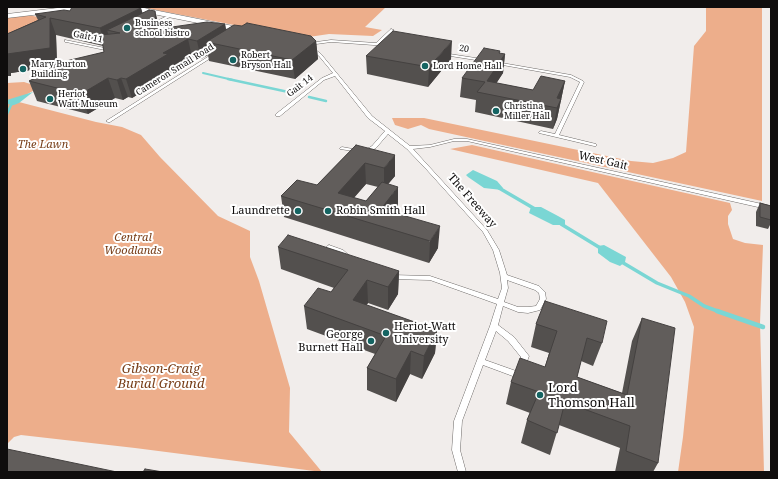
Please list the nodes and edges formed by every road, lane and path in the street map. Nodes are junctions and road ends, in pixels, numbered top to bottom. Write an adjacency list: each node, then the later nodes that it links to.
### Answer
1 (84, 7): 3 (street)
2 (128, 7): 5 (street)
3 (34, 13): 4 (street); 6 (lane)
4 (7, 16)
5 (170, 16): 7 (lane); 9 (street)
6 (46, 17)
7 (144, 29)
8 (392, 30): 12 (lane)
9 (248, 33)
10 (66, 41): 11 (lane, Gait 11)
11 (116, 43)
12 (378, 43): 13 (lane); 20 (lane)
13 (394, 46)
14 (222, 49): 22 (lane, Cameron Smail Road)
15 (461, 52): 17 (lane)
16 (440, 53): 17 (lane, 20)
17 (457, 56): 18 (lane, 20)
18 (486, 61)
19 (493, 62): 25 (lane)
20 (335, 74): 21 (lane, Gait 14); 23 (lane)
21 (278, 115)
22 (108, 121)
23 (388, 131): 28 (lane); 29 (lane, The Freeway)
24 (541, 132): 25 (lane)
25 (556, 136): 26 (lane)
26 (594, 145)
27 (430, 146): 29 (lane, West Gait); 30 (lane, West Gait); 31 (lane, West Gait)
28 (342, 148)
29 (409, 148): 30 (lane, The Freeway)
30 (415, 154): 35 (lane, The Freeway)
31 (771, 208)
32 (329, 247): 33 (lane)
33 (355, 262)
34 (382, 275): 36 (lane)
35 (504, 277): 36 (lane, The Freeway); 36 (lane)
36 (501, 304): 37 (lane, The Freeway)
37 (494, 326): 38 (lane); 38 (lane)
38 (480, 361): 39 (lane)
39 (462, 472)

